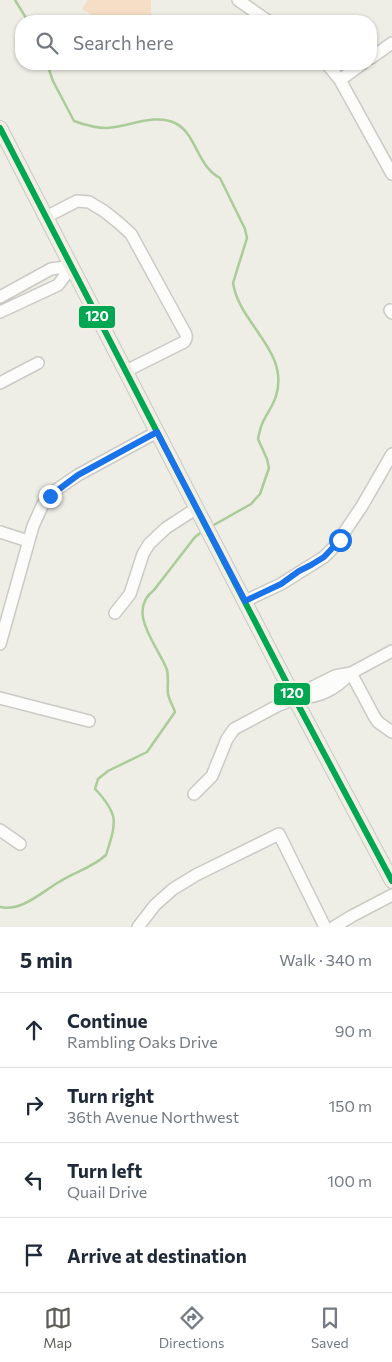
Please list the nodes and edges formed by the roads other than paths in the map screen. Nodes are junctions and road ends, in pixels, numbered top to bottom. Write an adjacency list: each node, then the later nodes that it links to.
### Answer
1 (238, 0): 2 (street)
2 (259, 15)
3 (392, 44): 4 (street)
4 (377, 54)
5 (331, 70): 7 (street)
6 (354, 70): 7 (street)
7 (340, 80): 9 (street)
8 (0, 128): 10 (main road)
9 (392, 174)
10 (46, 216): 11 (main road); 15 (street)
11 (72, 266): 12 (street); 13 (street); 15 (main road)
12 (0, 297)
13 (0, 312)
14 (38, 363): 16 (street)
15 (126, 371): 17 (main road)
16 (0, 383)
17 (157, 432): 19 (main road); 21 (street)
18 (392, 454): 22 (street)
19 (201, 514): 22 (main road); 23 (street)
20 (0, 532): 21 (street)
21 (28, 541): 24 (street)
22 (245, 601): 28 (main road)
23 (115, 613)
24 (0, 644)
25 (392, 651): 26 (street)
26 (351, 673): 28 (street); 30 (street)
27 (0, 698): 29 (street)
28 (296, 699): 31 (street); 34 (main road)
29 (89, 721)
30 (392, 732)
31 (194, 794)
32 (0, 830): 33 (street)
33 (20, 844)
34 (392, 882)
35 (392, 896): 38 (street)
36 (138, 927): 37 (street)
37 (325, 927)
38 (334, 927)

